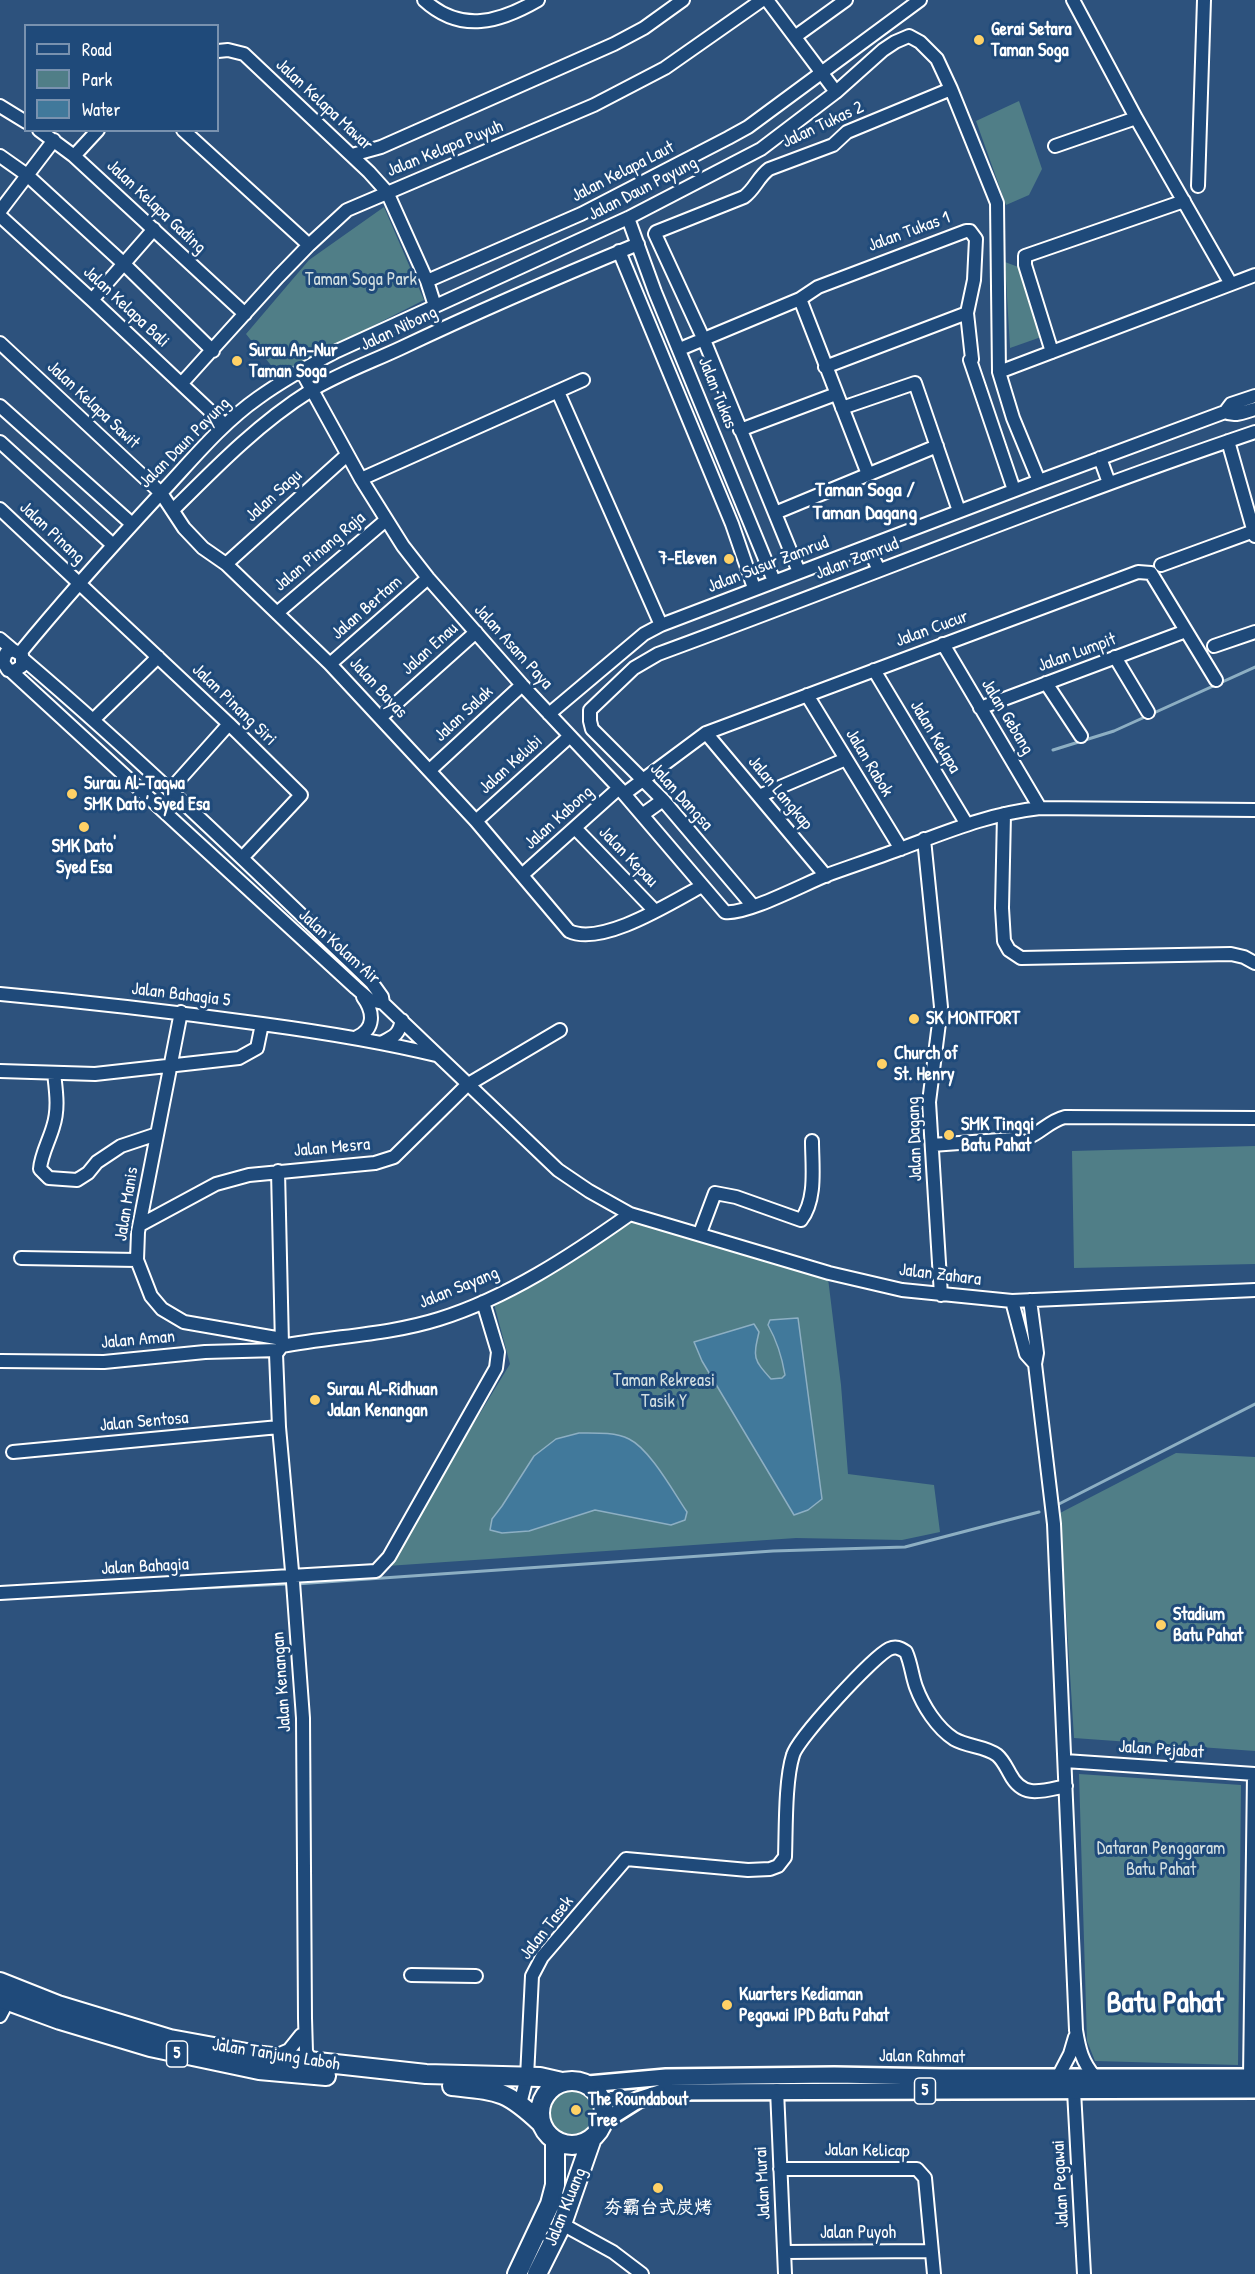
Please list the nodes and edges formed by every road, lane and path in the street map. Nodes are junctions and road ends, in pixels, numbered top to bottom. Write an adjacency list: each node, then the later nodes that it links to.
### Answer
1 (424, 0): 2 (street)
2 (538, 0)
3 (683, 0): 25 (street)
4 (762, 0): 28 (street, Jalan Kelapa Puyuh)
5 (767, 0): 10 (street)
6 (846, 0): 10 (street)
7 (920, 0): 12 (street, Jalan Kelapa Laut)
8 (1073, 0): 16 (street)
9 (1204, 0): 27 (street)
10 (796, 36): 12 (street)
11 (219, 51): 25 (street, Jalan Kelapa Mawar)
12 (822, 73): 14 (street); 39 (street, Jalan Kelapa Laut)
13 (951, 89): 14 (street, Jalan Daun Payung); 46 (street, Jalan Tukas 2); 53 (street, Jalan Daun Payung)
14 (836, 92): 32 (street, Jalan Daun Payung)
15 (0, 106): 17 (street)
16 (1136, 118): 22 (street); 29 (street)
17 (24, 121)
18 (42, 132): 21 (street, Jalan Kelapa Gading)
19 (96, 132): 24 (street)
20 (185, 132): 35 (street)
21 (54, 140): 24 (street, Jalan Kelapa Gading); 26 (street)
22 (1055, 146)
23 (0, 156): 26 (street)
24 (74, 156): 33 (street, Jalan Kelapa Gading)
25 (352, 156): 28 (street, Jalan Kelapa Mawar)
26 (27, 175): 30 (street); 37 (street)
27 (1198, 186)
28 (387, 192): 35 (street, Jalan Kelapa Puyuh); 39 (street, Jalan Kelapa Mawar)
29 (1184, 201): 40 (street); 50 (street)
30 (0, 211)
31 (0, 216): 42 (street, Jalan Kelapa Bali)
32 (628, 218): 34 (street, Jalan Tukas); 43 (street, Jalan Daun Payung)
33 (154, 229): 37 (street); 45 (street, Jalan Kelapa Gading)
34 (638, 244): 36 (street, Jalan Nibong); 48 (street, Jalan Tukas)
35 (309, 245): 45 (street, Jalan Kelapa Puyuh)
36 (619, 251): 56 (street, Jalan Nibong); 94 (street)
37 (124, 264): 42 (street); 49 (street)
38 (1255, 275): 40 (street)
39 (427, 281): 43 (street, Jalan Kelapa Mawar)
40 (1231, 284): 50 (street)
41 (800, 299): 44 (street, Jalan Tukas 1); 46 (street, Jalan Tukas 1); 51 (street)
42 (93, 300): 55 (street, Jalan Kelapa Bali)
43 (435, 306): 52 (street, Jalan Daun Payung)
44 (967, 313): 51 (street); 76 (street, Jalan Tukas 1)
45 (245, 314): 49 (street, Jalan Kelapa Puyuh)
46 (704, 340): 48 (street, Jalan Tukas 1); 65 (street)
47 (0, 343): 77 (street, Jalan Kelapa Sawit)
48 (680, 349): 92 (street, Jalan Tukas)
49 (213, 351): 55 (street, Jalan Kelapa Puyuh)
50 (1052, 352): 53 (street)
51 (825, 368): 58 (street)
52 (301, 370): 56 (street, Jalan Asam Paya); 64 (street, Jalan Daun Payung)
53 (999, 372): 74 (street, Jalan Daun Payung)
54 (583, 380): 57 (street)
55 (182, 383): 64 (street, Jalan Kelapa Bali)
56 (311, 391): 70 (street, Jalan Asam Paya); 79 (street, Jalan Nibong)
57 (558, 392): 73 (street); 96 (street)
58 (836, 394): 61 (street); 65 (street)
59 (1255, 396): 63 (street)
60 (0, 406): 83 (street)
61 (842, 408): 69 (street); 72 (street)
62 (1255, 409): 63 (street)
63 (1225, 412): 71 (street, Jalan Susur Zamrud)
64 (225, 425): 77 (street, Jalan Daun Payung)
65 (740, 430): 81 (street)
66 (1255, 432): 67 (street, Jalan Zamrud)
67 (1228, 441): 75 (street, Jalan Zamrud); 84 (street)
68 (0, 442): 85 (street)
69 (937, 446): 72 (street); 80 (street)
70 (347, 455): 73 (street, Jalan Asam Paya); 87 (street, Jalan Sagu)
71 (1100, 458): 74 (street, Jalan Susur Zamrud); 75 (street)
72 (868, 474): 81 (street)
73 (361, 479): 82 (street, Jalan Asam Paya)
74 (1039, 481): 76 (street, Jalan Susur Zamrud)
75 (1109, 483): 89 (street, Jalan Zamrud)
76 (1014, 490): 80 (street, Jalan Susur Zamrud)
77 (161, 493): 79 (street, Jalan Bayas); 83 (street, Jalan Daun Payung)
78 (0, 509): 93 (street, Jalan Pinang)
79 (173, 510): 87 (street, Jalan Bayas)
80 (959, 511): 86 (street, Jalan Susur Zamrud)
81 (775, 513): 90 (street)
82 (386, 520): 91 (street, Jalan Asam Paya); 95 (street, Jalan Pinang Raja)
83 (132, 524): 85 (street, Jalan Daun Payung)
84 (1254, 533): 88 (street)
85 (113, 545): 93 (street, Jalan Daun Payung)
86 (868, 547): 89 (street); 90 (street, Jalan Susur Zamrud)
87 (226, 564): 95 (street, Jalan Bayas)
88 (1161, 565)
89 (879, 570): 114 (street, Jalan Zamrud)
90 (799, 572): 92 (street, Jalan Susur Zamrud)
91 (428, 578): 98 (street, Jalan Asam Paya); 107 (street, Jalan Bertam)
92 (774, 581): 94 (street, Jalan Susur Zamrud)
93 (78, 583): 103 (street, Jalan Daun Payung); 104 (street, Jalan Pinang Siri)
94 (754, 588): 96 (street, Jalan Susur Zamrud)
95 (277, 613): 107 (street, Jalan Bayas)
96 (661, 625): 116 (street, Jalan Susur Zamrud)
97 (1186, 631): 101 (street, Jalan Cucur); 105 (street, Jalan Lumpit); 109 (street, Jalan Cucur)
98 (476, 632): 111 (street, Jalan Asam Paya); 117 (street, Jalan Enau)
99 (1255, 632): 102 (street)
100 (0, 639): 103 (street, Jalan Kolam Air)
101 (943, 644): 108 (street, Jalan Cucur); 113 (street, Jalan Gebang)
102 (1214, 646)
103 (18, 654): 106 (street); 106 (street); 118 (street, Jalan Kolam Air)
104 (158, 657): 118 (street); 119 (street, Jalan Pinang Siri)
105 (1115, 657): 110 (street, Jalan Lumpit); 115 (street)
106 (4, 664): 146 (street, Jalan Kolam Air)
107 (330, 664): 117 (street, Jalan Bayas)
108 (874, 670): 112 (street, Jalan Cucur); 135 (street, Jalan Kelapa)
109 (1216, 680)
110 (1046, 683): 113 (street, Jalan Lumpit); 122 (street)
111 (522, 685): 116 (street, Jalan Asam Paya); 124 (street, Jalan Salak)
112 (807, 695): 120 (street, Jalan Cucur); 123 (street, Jalan Rabok)
113 (980, 708): 130 (street, Jalan Gebang)
114 (590, 710): 125 (street, Jalan Dangsa)
115 (1148, 712)
116 (549, 714): 121 (street, Jalan Asam Paya)
117 (381, 717): 124 (street, Jalan Bayas)
118 (94, 719): 126 (street, Jalan Kolam Air)
119 (229, 724): 126 (street); 139 (street, Jalan Pinang Siri)
120 (706, 733): 125 (street, Jalan Cucur); 128 (street, Jalan Langkap)
121 (570, 736): 127 (street, Jalan Asam Paya); 134 (street, Jalan Kelubi)
122 (1081, 736)
123 (846, 759): 128 (street); 138 (street, Jalan Rabok)
124 (430, 770): 134 (street, Jalan Bayas)
125 (642, 779): 127 (street, Jalan Cucur); 129 (street, Jalan Dangsa)
126 (170, 790): 139 (street, Jalan Kolam Air)
127 (621, 791): 133 (street, Jalan Asam Paya); 136 (street, Jalan Kabong)
128 (759, 796): 141 (street, Jalan Langkap)
129 (663, 800): 133 (street); 143 (street, Jalan Dangsa)
130 (1040, 808): 131 (street); 132 (street)
131 (1255, 810)
132 (1004, 814): 135 (street); 145 (street)
133 (642, 815): 142 (street, Jalan Asam Paya)
134 (476, 820): 140 (street, Jalan Bayas)
135 (966, 823): 137 (street)
136 (575, 828): 140 (street, Jalan Kabong); 144 (street, Jalan Kepau)
137 (924, 839): 138 (street); 163 (street, Jalan Dagang)
138 (901, 849): 141 (street)
139 (242, 858): 148 (street, Jalan Kolam Air)
140 (522, 875): 144 (street, Jalan Bayas)
141 (826, 876): 143 (street)
142 (702, 886): 143 (street, Jalan Asam Paya); 144 (street, Jalan Bayas)
143 (753, 906)
144 (655, 911)
145 (1255, 963)
146 (356, 988): 148 (street, Jalan Kolam Air); 153 (street)
147 (0, 994): 149 (street, Jalan Bahagia 5)
148 (383, 1003): 150 (street, Jalan Zahara)
149 (181, 1012): 151 (street, Jalan Bahagia 5); 156 (street, Jalan Manis)
150 (402, 1020): 154 (street); 155 (street, Jalan Zahara)
151 (262, 1024): 153 (street, Jalan Bahagia 5); 156 (street)
152 (560, 1030): 159 (street, Jalan Mesra)
153 (357, 1037): 154 (street, Jalan Bahagia 5)
154 (383, 1042): 155 (street, Jalan Bahagia 5)
155 (438, 1056): 159 (street, Jalan Zahara)
156 (169, 1067): 158 (street); 161 (street, Jalan Manis)
157 (0, 1071): 158 (street)
158 (54, 1073): 161 (street)
159 (467, 1085): 164 (street, Jalan Mesra); 165 (street, Jalan Zahara)
160 (1255, 1118): 163 (street)
161 (156, 1134): 166 (street, Jalan Manis)
162 (812, 1141): 167 (street)
163 (932, 1145): 171 (street, Jalan Dagang)
164 (278, 1171): 166 (street, Jalan Mesra); 175 (street, Jalan Mesra)
165 (630, 1214): 167 (street, Jalan Zahara); 174 (street, Jalan Sayang)
166 (140, 1225): 169 (street, Jalan Manis)
167 (700, 1233): 171 (street, Jalan Zahara)
168 (21, 1258): 169 (street)
169 (137, 1260): 175 (street, Jalan Manis)
170 (1255, 1290): 172 (street, Jalan Zahara)
171 (941, 1295): 173 (street, Jalan Zahara)
172 (1030, 1300): 173 (street, Jalan Zahara); 177 (street)
173 (1012, 1301): 177 (street)
174 (483, 1302): 175 (street, Jalan Sayang); 180 (street, Jalan Bahagia)
175 (281, 1345): 176 (street, Jalan Aman); 178 (street, Jalan Kenangan)
176 (0, 1361)
177 (1035, 1364): 182 (street)
178 (279, 1427): 179 (street, Jalan Sentosa); 180 (street, Jalan Kenangan)
179 (13, 1452)
180 (293, 1584): 181 (street, Jalan Bahagia); 189 (street, Jalan Kenangan)
181 (0, 1593)
182 (1065, 1761): 183 (street, Jalan Pejabat); 184 (street)
183 (1255, 1774): 185 (street)
184 (1066, 1786): 190 (street); 196 (street, Jalan Tasek)
185 (1253, 1952): 197 (street)
186 (411, 1975): 187 (street)
187 (476, 1976)
188 (4, 1997): 192 (highway, Jalan Tanjung Laboh / 5); 193 (highway, Jalan Tanjung Laboh / 5)
189 (305, 2019): 191 (street, Jalan Kenangan); 193 (street, Jalan Kenangan)
190 (1076, 2031): 194 (street); 195 (street)
191 (301, 2035): 192 (street); 193 (street, Jalan Kenangan)
192 (272, 2057): 193 (highway, Jalan Tanjung Laboh / 5)
193 (302, 2066): 196 (highway, Jalan Tanjung Laboh / 5); 202 (highway, Jalan Tanjung Laboh / 5)
194 (1058, 2077): 195 (main road, Jalan Rahmat / 5); 199 (main road, Jalan Rahmat / 5)
195 (1095, 2077): 197 (main road, Jalan Rahmat / 5)
196 (527, 2078): 198 (highway, Jalan Tanjung Laboh / 5); 202 (street, Jalan Tasek)
197 (1253, 2081): 201 (main road, Jalan Rahmat / 5)
198 (562, 2082): 199 (highway, 5); 204 (highway)
199 (588, 2084): 203 (highway)
200 (777, 2090): 201 (main road, Jalan Rahmat / 5); 203 (main road, Jalan Rahmat / 5); 207 (street, Jalan Murai)
201 (1074, 2091): 216 (street, Jalan Pegawai)
202 (520, 2103): 204 (highway, Jalan Tanjung Laboh / 5)
203 (603, 2122): 205 (highway, 5)
204 (541, 2123): 206 (highway, 5)
205 (592, 2139): 206 (highway); 208 (highway, Jalan Kluang / 5)
206 (555, 2140): 211 (highway, Jalan Kluang)
207 (780, 2169): 209 (street, Jalan Kelicap); 210 (street, Jalan Murai)
208 (562, 2224): 212 (highway, Jalan Kluang / 5); 213 (street)
209 (931, 2251): 210 (street, Jalan Puyoh); 215 (street, Jalan Kelicap)
210 (784, 2252): 214 (street, Jalan Murai)
211 (517, 2274)
212 (537, 2274)
213 (642, 2274)
214 (785, 2274)
215 (934, 2274)
216 (1084, 2274)

